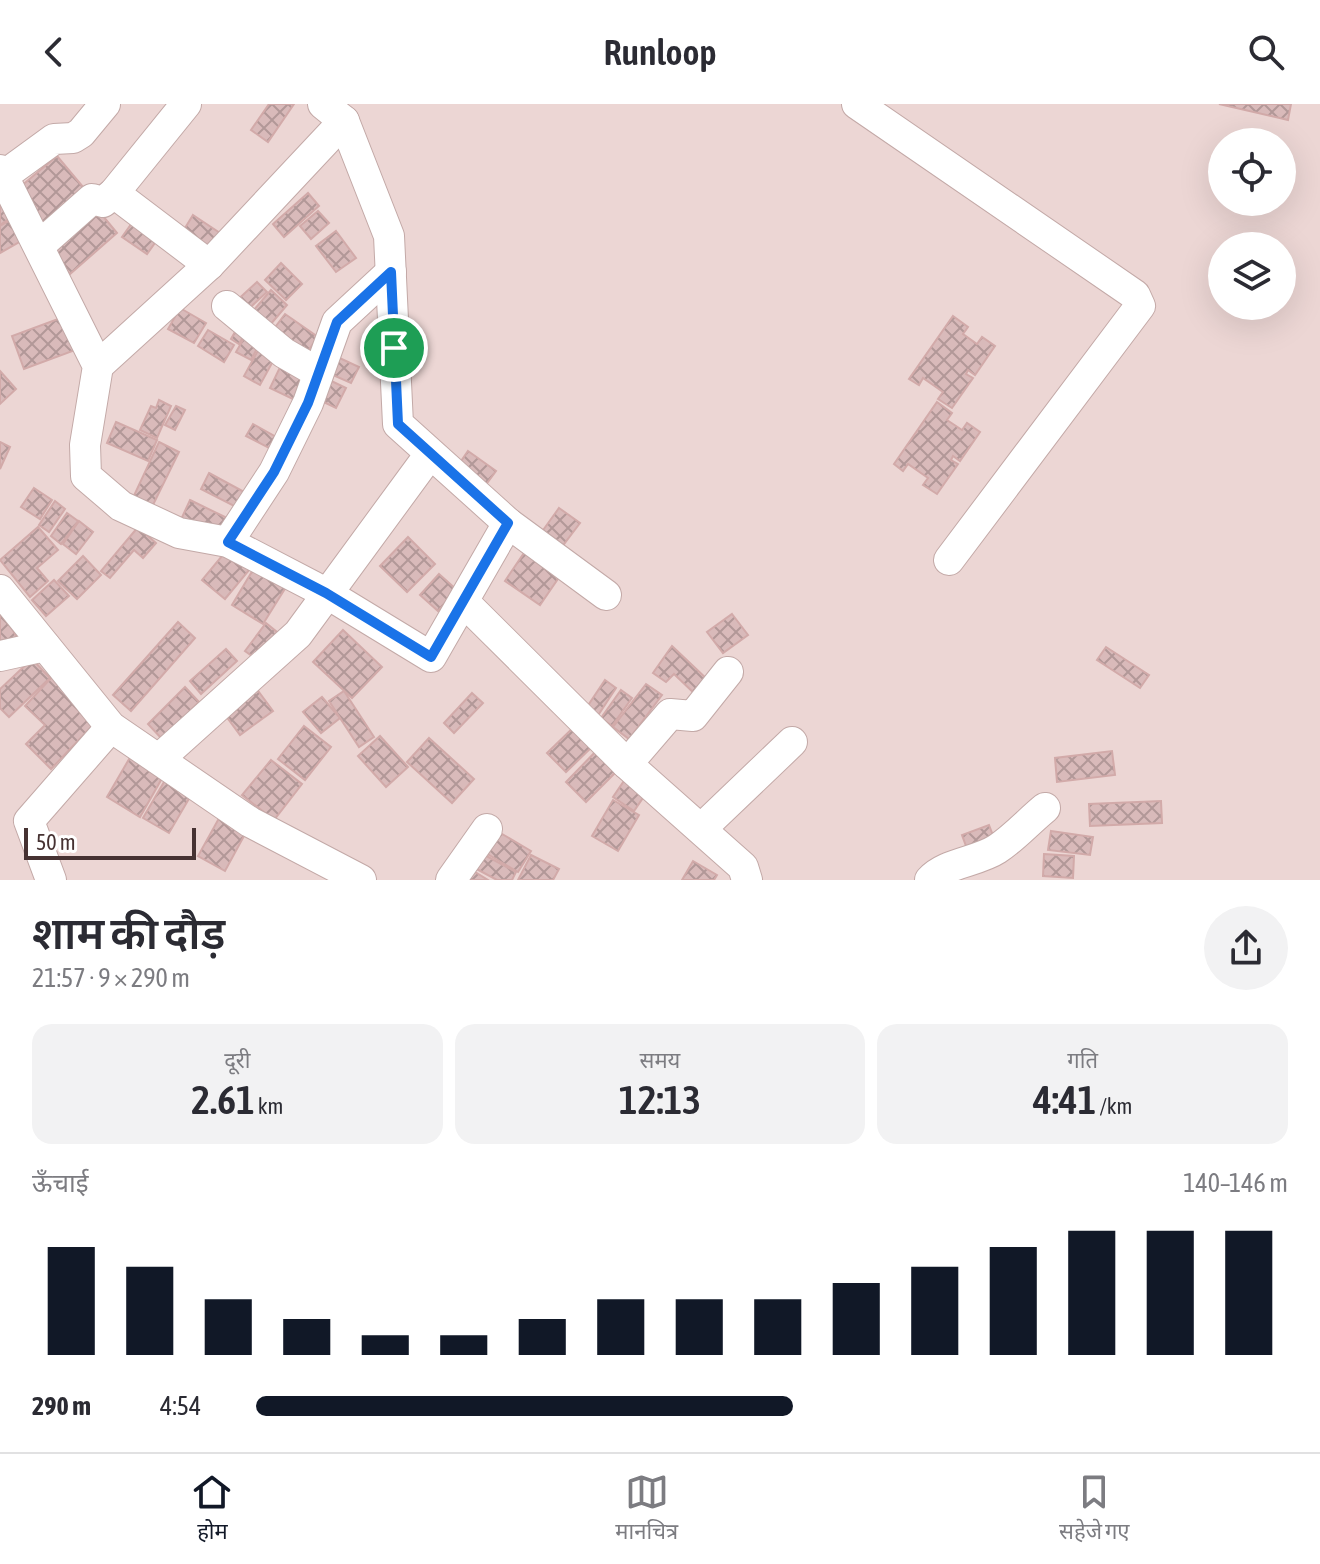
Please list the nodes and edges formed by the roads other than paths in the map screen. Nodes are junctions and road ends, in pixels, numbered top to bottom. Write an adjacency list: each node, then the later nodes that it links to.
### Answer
1 (105, 104): 6 (street)
2 (186, 104): 7 (street)
3 (857, 104): 5 (street)
4 (334, 112): 9 (street); 10 (street)
5 (892, 114): 17 (street)
6 (2, 173): 8 (street)
7 (114, 193): 8 (street); 9 (street)
8 (40, 245): 12 (street)
9 (209, 265): 12 (street)
10 (391, 272): 13 (street); 14 (street)
11 (227, 306): 13 (street)
12 (98, 366): 16 (street)
13 (317, 372): 16 (street)
14 (430, 454): 15 (street); 19 (street)
15 (508, 523): 20 (street); 21 (street)
16 (228, 542): 19 (street)
17 (949, 560)
18 (0, 590): 22 (street)
19 (326, 593): 21 (street); 27 (street)
20 (606, 595)
21 (465, 603): 28 (street)
22 (45, 646): 23 (street); 25 (street)
23 (0, 656)
24 (728, 672): 28 (street)
25 (111, 727): 27 (street); 32 (street)
26 (792, 742): 31 (street)
27 (159, 759): 33 (street)
28 (627, 764): 31 (street)
29 (1045, 808): 36 (street)
30 (487, 829): 34 (street)
31 (701, 829): 35 (street)
32 (46, 877)
33 (359, 880)
34 (451, 880)
35 (747, 880)
36 (930, 880)

